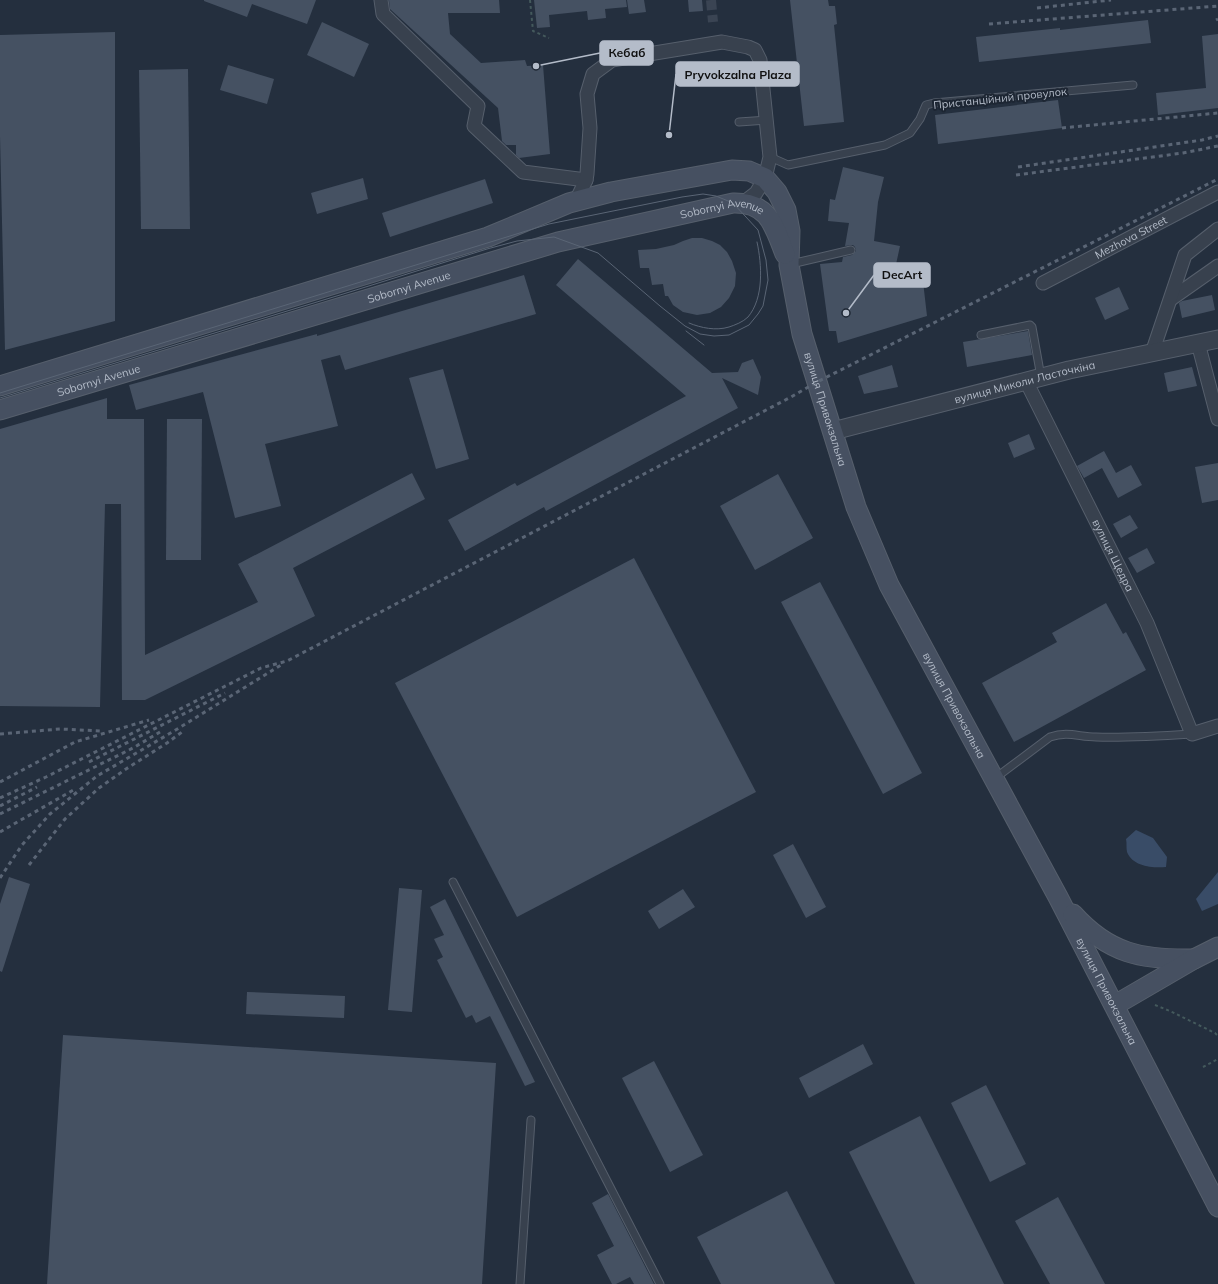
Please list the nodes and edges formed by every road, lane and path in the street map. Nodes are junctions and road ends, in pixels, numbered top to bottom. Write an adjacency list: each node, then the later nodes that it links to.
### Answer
1 (381, 0): 9 (street)
2 (530, 0): 3 (path)
3 (549, 38)
4 (1133, 85): 7 (lane, Пристанційний провулок)
5 (766, 120): 6 (lane); 7 (street); 9 (street)
6 (739, 122)
7 (770, 157): 8 (street)
8 (765, 178): 11 (main road, Sobornyi Avenue); 12 (street); 17 (main road, вулиця Привокзальна)
9 (586, 180): 11 (street)
10 (1218, 192): 19 (street, Mezhova Street)
11 (576, 201): 13 (main road, Sobornyi Avenue)
12 (743, 203): 15 (main road, Sobornyi Avenue); 17 (main road, Sobornyi Avenue)
13 (549, 212): 15 (main road); 26 (main road, Sobornyi Avenue)
14 (1218, 229): 20 (street)
15 (558, 242): 27 (main road, Sobornyi Avenue)
16 (851, 250): 17 (lane)
17 (789, 265): 29 (main road, вулиця Привокзальна)
18 (1218, 266): 20 (street)
19 (1043, 283)
20 (1171, 299): 24 (street)
21 (981, 335): 25 (lane)
22 (1218, 339): 23 (street, вулиця Миколи Ласточкіна)
23 (1198, 343): 24 (street, вулиця Миколи Ласточкіна); 28 (street)
24 (1152, 352): 25 (street, вулиця Миколи Ласточкіна)
25 (1034, 379): 29 (street, вулиця Миколи Ласточкіна); 31 (street, вулиця Щедра)
26 (0, 386)
27 (0, 410)
28 (1218, 419)
29 (833, 431): 32 (main road, вулиця Привокзальна)
30 (1218, 726): 31 (street)
31 (1192, 734): 32 (lane)
32 (994, 779): 34 (main road, вулиця Привокзальна)
33 (453, 882): 45 (lane)
34 (1058, 897): 36 (main road); 37 (main road, вулиця Привокзальна)
35 (1218, 947): 36 (main road)
36 (1194, 960): 37 (main road)
37 (1115, 1005): 43 (main road, вулиця Привокзальна)
38 (1155, 1006): 39 (path)
39 (1218, 1036)
40 (1218, 1059): 41 (path)
41 (1203, 1067)
42 (531, 1120): 44 (lane)
43 (1218, 1207)
44 (520, 1284)
45 (660, 1284)

